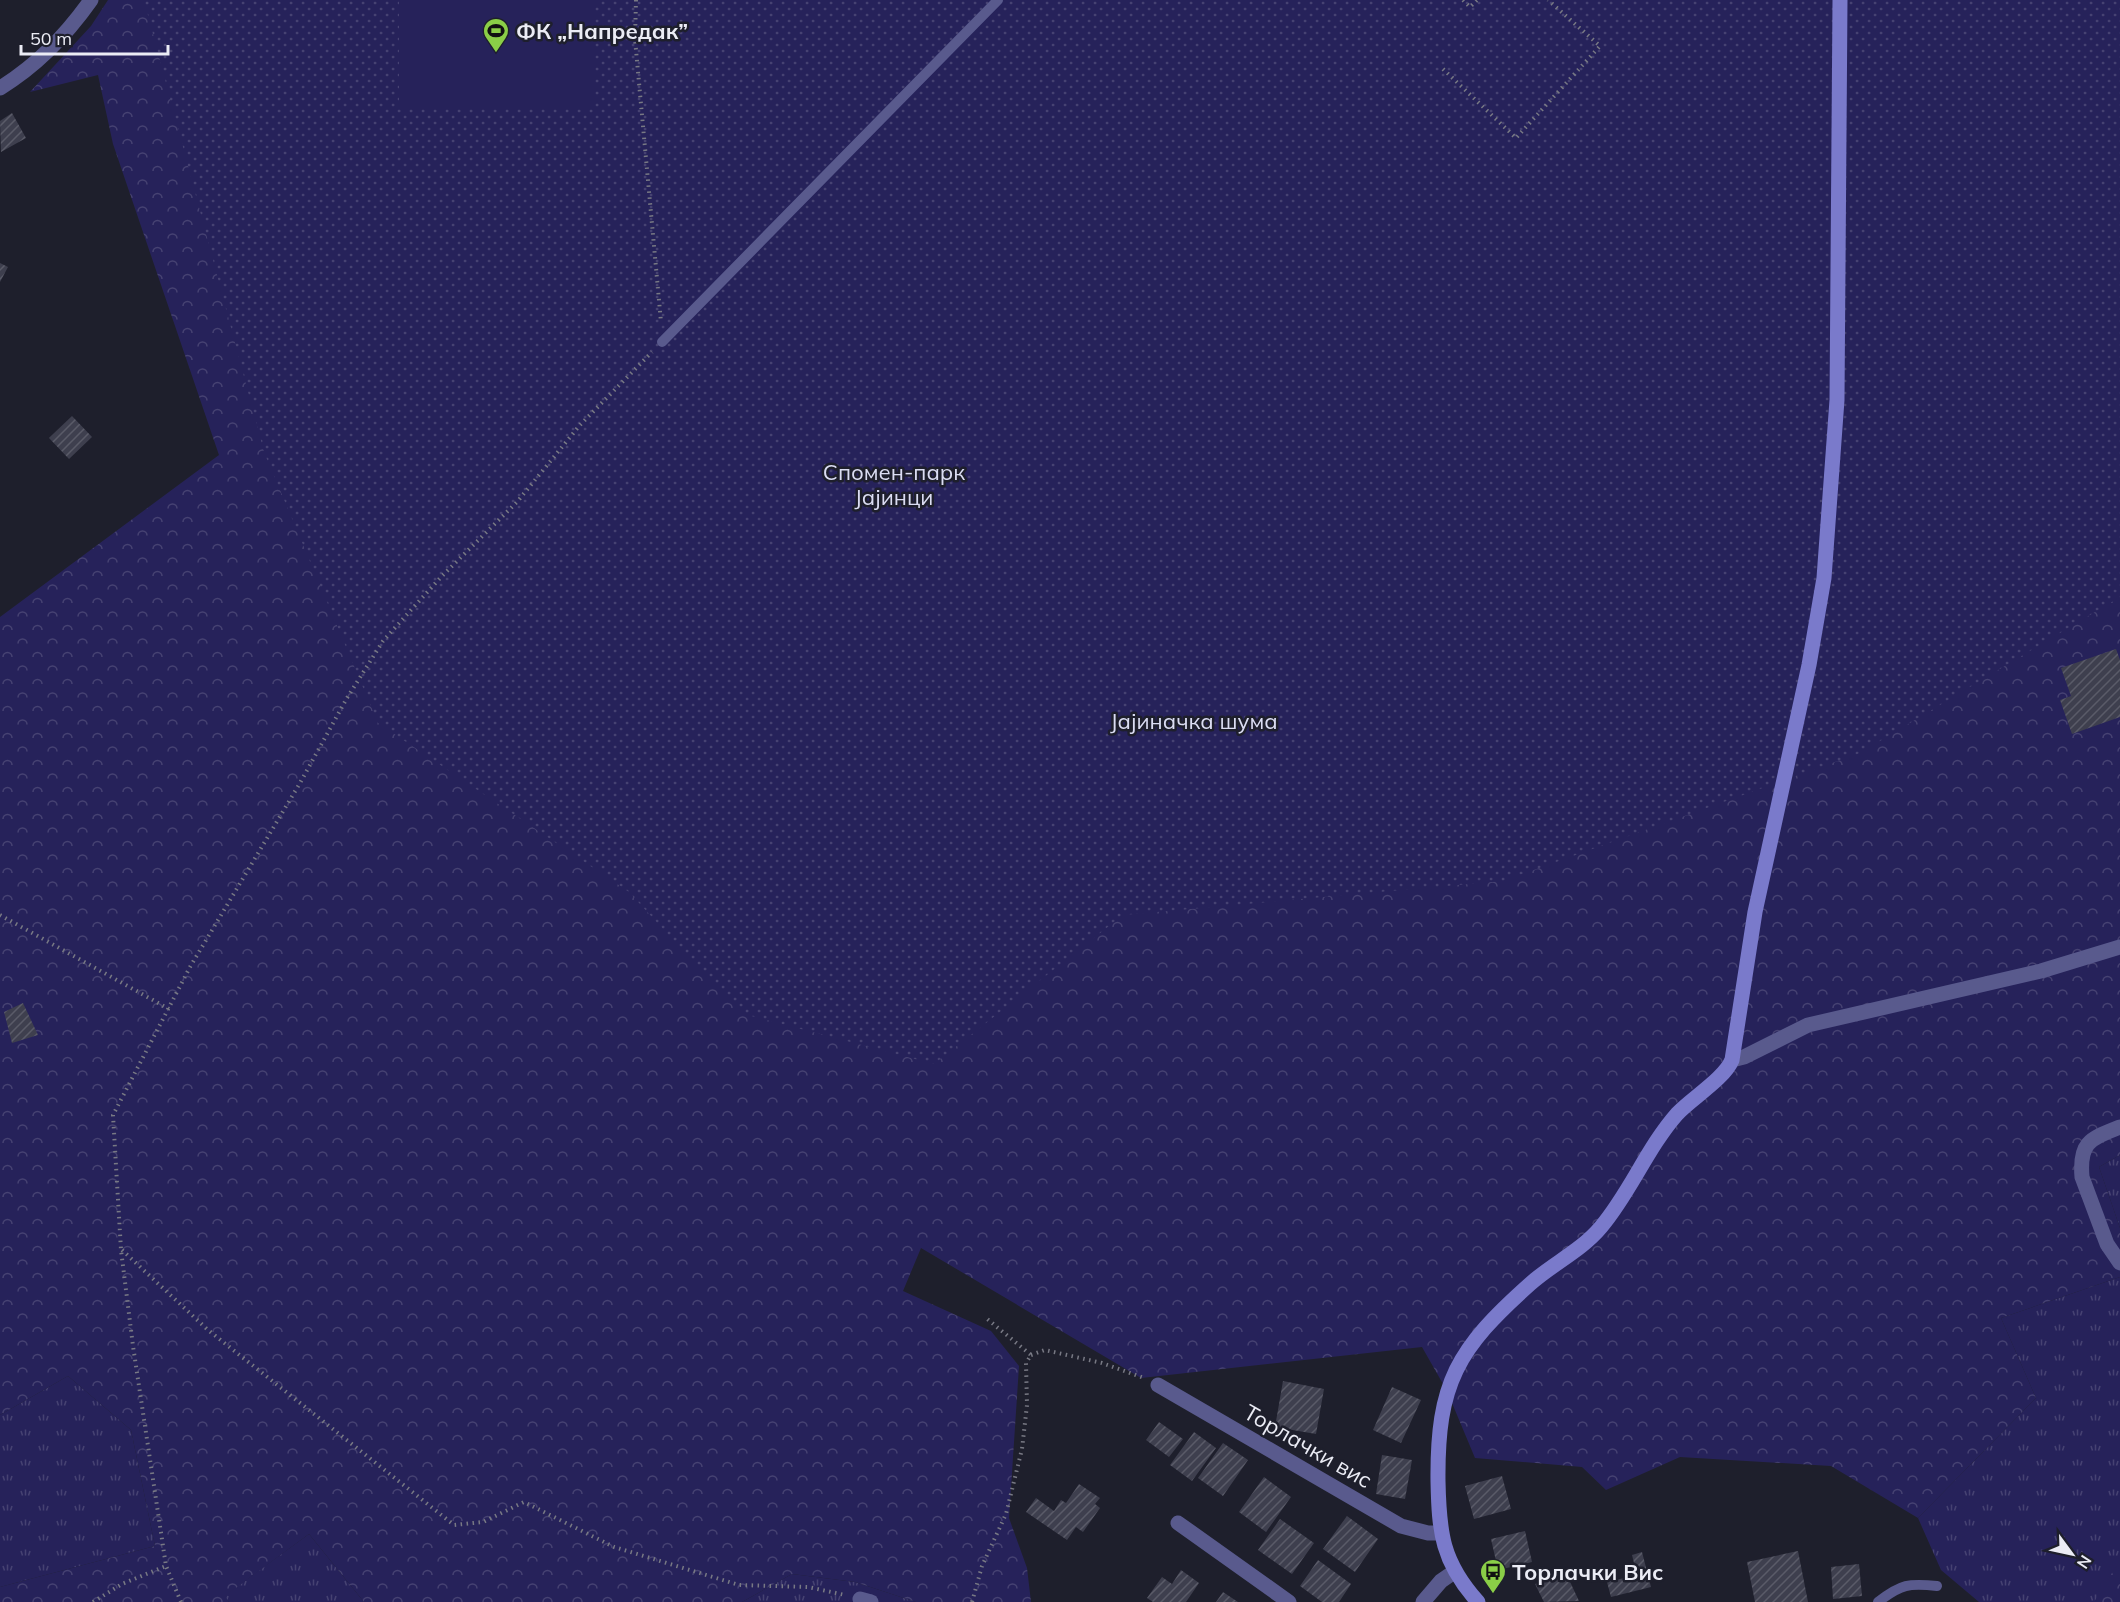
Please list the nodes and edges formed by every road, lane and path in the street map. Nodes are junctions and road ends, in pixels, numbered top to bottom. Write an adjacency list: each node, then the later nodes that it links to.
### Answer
1 (91, 0): 9 (street)
2 (636, 0): 10 (path)
3 (998, 0): 10 (lane)
4 (1462, 0): 5 (path)
5 (1478, 0)
6 (1548, 0): 8 (path)
7 (1840, 0): 14 (street)
8 (1443, 69)
9 (0, 88)
10 (662, 342): 13 (path)
11 (0, 915): 13 (path)
12 (2120, 947): 14 (street)
13 (169, 1009): 16 (path)
14 (1732, 1060): 22 (street)
15 (2120, 1127): 17 (street)
16 (121, 1250): 23 (path); 26 (path)
17 (2120, 1263)
18 (986, 1318): 19 (path)
19 (1031, 1355): 20 (path); 29 (path)
20 (1158, 1385): 22 (street, Торлачки вис)
21 (1178, 1523): 30 (street)
22 (1440, 1533): 24 (street)
23 (166, 1566): 27 (path); 28 (path)
24 (1454, 1572): 31 (street); 32 (street)
25 (1937, 1586): 33 (lane)
26 (865, 1601)
27 (93, 1602)
28 (181, 1602)
29 (972, 1602)
30 (1289, 1602)
31 (1423, 1602)
32 (1478, 1602)
33 (1878, 1602)

